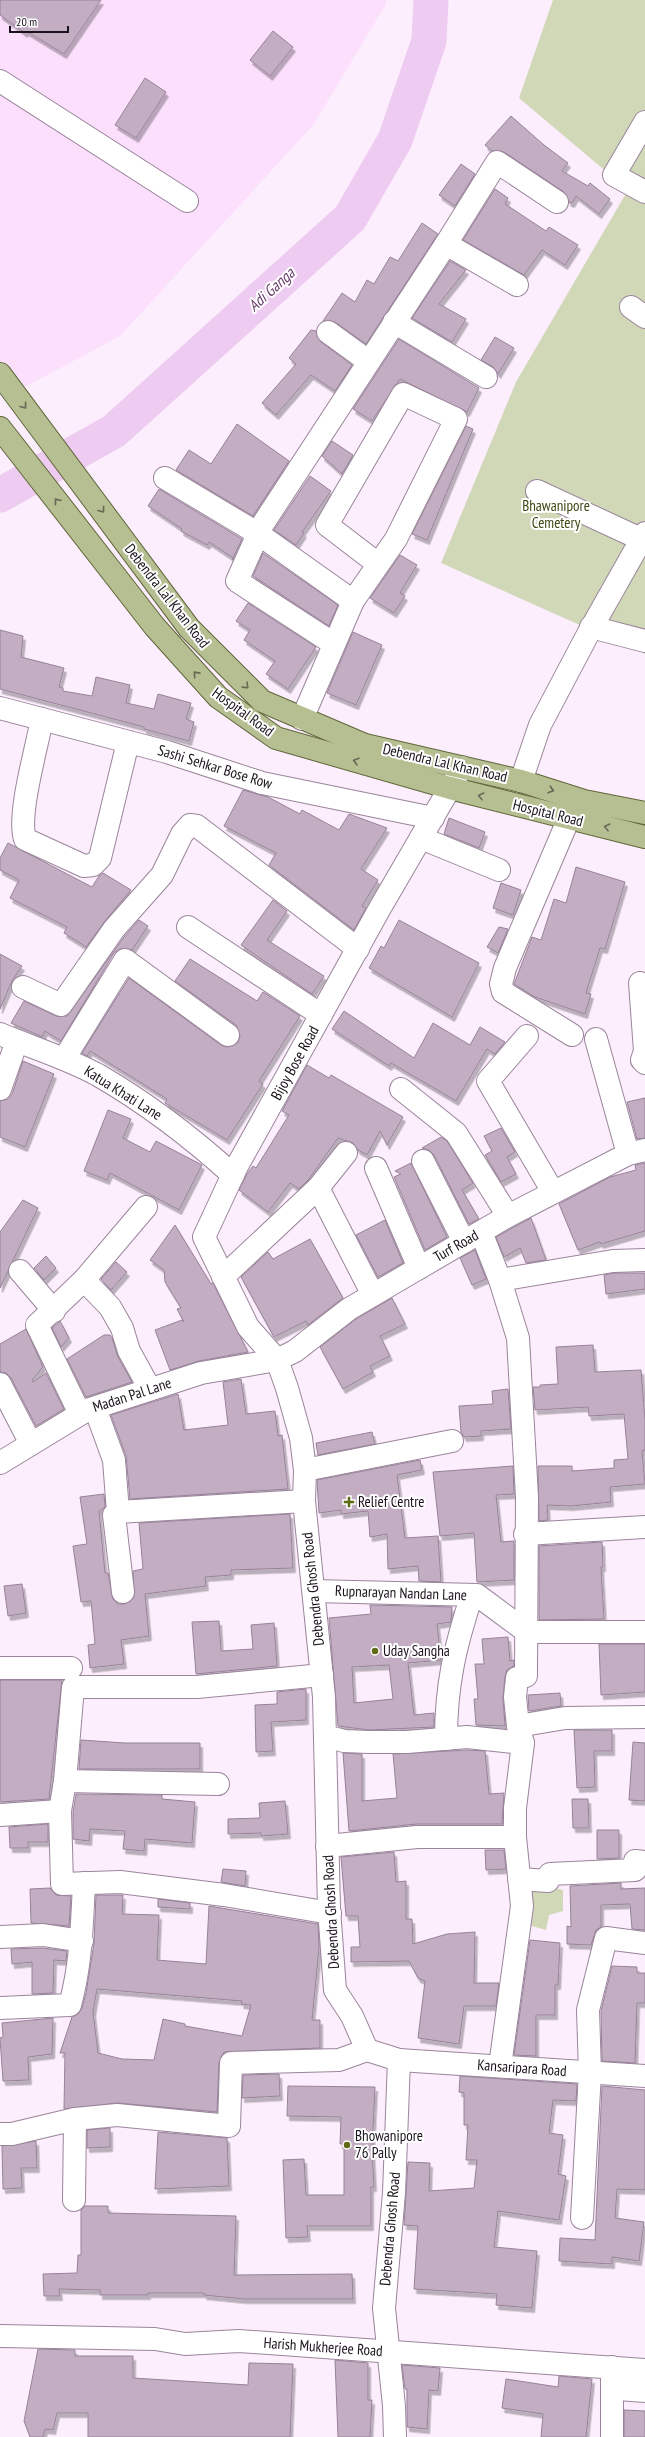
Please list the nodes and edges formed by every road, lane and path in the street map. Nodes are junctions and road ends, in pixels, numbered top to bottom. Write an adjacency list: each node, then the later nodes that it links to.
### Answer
1 (0, 81): 4 (street)
2 (645, 122): 3 (street)
3 (645, 192)
4 (186, 201)
5 (557, 202): 6 (street)
6 (446, 244): 7 (street); 8 (street)
7 (517, 284)
8 (394, 322): 10 (street); 12 (street)
9 (328, 332): 10 (street)
10 (368, 361): 16 (street)
11 (0, 374): 25 (main road, Debendra Lal Khan Road, one-way to 25)
12 (486, 377)
13 (0, 428): 29 (main road, Hospital Road, one-way to 13)
14 (164, 478): 16 (street)
15 (537, 492): 17 (street)
16 (258, 534): 19 (street); 22 (street)
17 (644, 538): 20 (street)
18 (378, 564): 18 (street); 19 (street)
19 (353, 601): 22 (street)
20 (592, 627): 21 (street); 28 (street)
21 (645, 641)
22 (334, 644): 25 (street)
23 (0, 708): 24 (street, Sashi Sehkar Bose Row)
24 (42, 719): 26 (street, Sashi Sehkar Bose Row); 26 (street)
25 (302, 719): 27 (main road, Debendra Lal Khan Road)
26 (128, 742): 31 (street, Sashi Sehkar Bose Row)
27 (462, 767): 28 (main road, Debendra Lal Khan Road); 29 (street, Bijoy Bose Road)
28 (521, 781): 30 (main road, Debendra Lal Khan Road, one-way to 30)
29 (450, 788): 31 (street, Bijoy Bose Road); 32 (main road, Hospital Road, one-way to 29)
30 (645, 813)
31 (433, 818): 34 (street, Bijoy Bose Road)
32 (569, 818): 33 (main road, Hospital Road, one-way to 32); 44 (street)
33 (645, 837)
34 (421, 838): 35 (street); 37 (street, Bijoy Bose Road)
35 (499, 870)
36 (188, 927): 42 (street)
37 (358, 949): 38 (street); 42 (street, Bijoy Bose Road)
38 (81, 974): 40 (street); 41 (street)
39 (640, 983): 49 (street)
40 (23, 987)
41 (106, 992): 43 (street); 48 (street)
42 (321, 1015): 56 (street, Bijoy Bose Road)
43 (228, 1034)
44 (572, 1035)
45 (527, 1036): 58 (street)
46 (9, 1038): 48 (street, Katua Khati Lane); 50 (street)
47 (596, 1040): 52 (street)
48 (64, 1059): 56 (street, Katua Khati Lane)
49 (645, 1063)
50 (0, 1089)
51 (401, 1089): 60 (street)
52 (637, 1152): 58 (street, Turf Road)
53 (346, 1153): 57 (street)
54 (423, 1161): 61 (street)
55 (376, 1168): 63 (street)
56 (233, 1175): 65 (street, Bijoy Bose Road)
57 (318, 1188): 65 (street); 68 (street)
58 (553, 1192): 60 (street, Turf Road)
59 (146, 1206): 66 (street)
60 (508, 1216): 61 (street, Turf Road)
61 (473, 1237): 63 (street, Turf Road); 67 (street)
62 (645, 1260): 67 (street)
63 (419, 1268): 68 (street, Turf Road)
64 (20, 1272): 69 (street)
65 (223, 1277): 70 (street, Bijoy Bose Road)
66 (84, 1280): 69 (street); 72 (street)
67 (500, 1280): 81 (street)
68 (373, 1295): 70 (street, Turf Road)
69 (54, 1311): 73 (street)
70 (277, 1360): 72 (street, Madan Pal Lane); 77 (street, Debendra Ghosh Road)
71 (0, 1384): 75 (street)
72 (150, 1389): 73 (street, Madan Pal Lane)
73 (88, 1411): 75 (street, Madan Pal Lane); 79 (street)
74 (452, 1441): 77 (street)
75 (31, 1444): 76 (street, Madan Pal Lane)
76 (0, 1463)
77 (305, 1470): 78 (street, Debendra Ghosh Road)
78 (304, 1501): 79 (street); 82 (street, Debendra Ghosh Road)
79 (118, 1512): 83 (street)
80 (645, 1527): 81 (street)
81 (526, 1534): 85 (street)
82 (314, 1591): 84 (street, Rupnarayan Nandan Lane); 89 (street, Debendra Ghosh Road)
83 (123, 1592)
84 (472, 1595): 85 (street, Rupnarayan Nandan Lane); 93 (street)
85 (527, 1632): 86 (street); 91 (street)
86 (645, 1632)
87 (0, 1668): 88 (street)
88 (71, 1668)
89 (322, 1675): 92 (street, Debendra Ghosh Road); 94 (street)
90 (645, 1717): 91 (street)
91 (521, 1735): 93 (street); 98 (street)
92 (325, 1736): 93 (street); 99 (street, Debendra Ghosh Road)
93 (446, 1739)
94 (65, 1781): 95 (street); 96 (street)
95 (218, 1784)
96 (60, 1811): 97 (street); 102 (street)
97 (0, 1816)
98 (515, 1837): 99 (street); 101 (street)
99 (327, 1846): 103 (street, Debendra Ghosh Road)
100 (645, 1862): 101 (street)
101 (519, 1879): 110 (street)
102 (84, 1883): 103 (street); 105 (street)
103 (330, 1913): 108 (street, Debendra Ghosh Road)
104 (0, 1937): 105 (street)
105 (82, 1941): 107 (street)
106 (645, 1943): 111 (street)
107 (0, 2008)
108 (367, 2050): 109 (street); 113 (street)
109 (399, 2060): 110 (street, Kansaripara Road); 118 (street, Debendra Ghosh Road)
110 (500, 2066): 111 (street, Kansaripara Road)
111 (590, 2072): 112 (street, Kansaripara Road); 116 (street)
112 (645, 2076)
113 (75, 2119): 114 (street); 115 (street)
114 (0, 2134)
115 (74, 2200)
116 (582, 2218)
117 (0, 2336): 118 (street, Harish Mukherjee Road)
118 (388, 2351): 119 (street, Harish Mukherjee Road); 122 (street, Debendra Ghosh Road)
119 (615, 2368): 120 (street, Harish Mukherjee Road); 121 (street); 123 (street)
120 (645, 2370)
121 (645, 2391)
122 (395, 2437)
123 (612, 2437)

